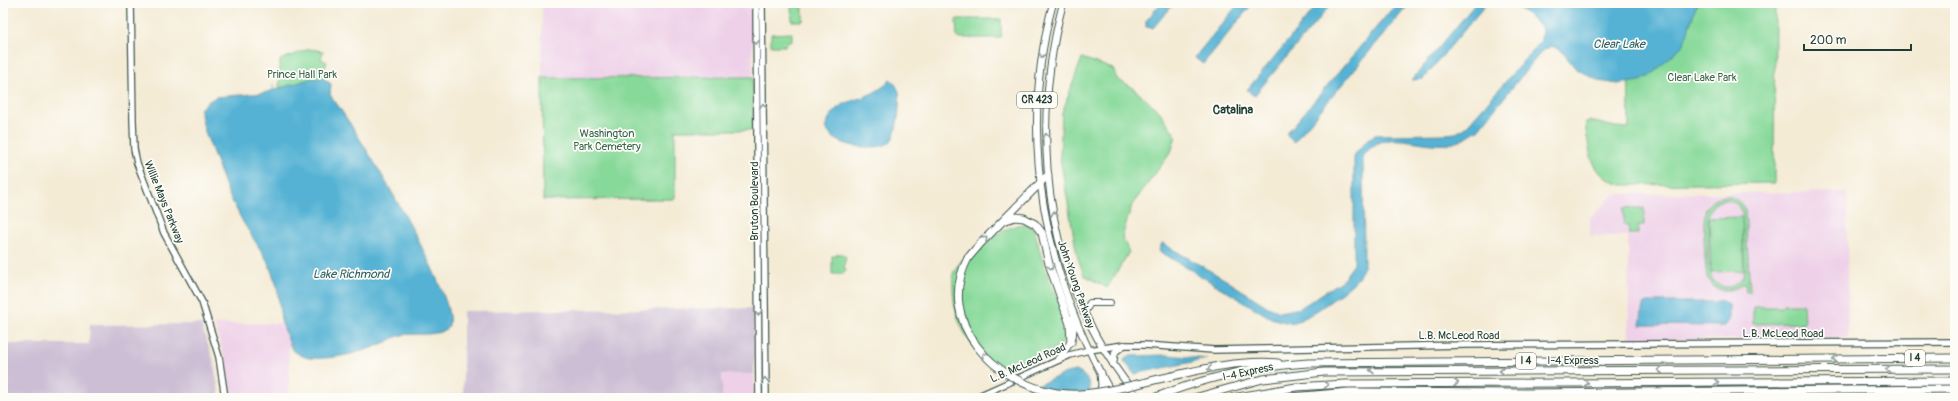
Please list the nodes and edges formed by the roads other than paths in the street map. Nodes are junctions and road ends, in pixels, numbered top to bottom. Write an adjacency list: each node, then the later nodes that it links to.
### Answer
1 (131, 3): 32 (street, Willie Mays Parkway)
2 (756, 3): 6 (street, Bruton Boulevard, one-way to 6)
3 (762, 3): 6 (street, Bruton Boulevard)
4 (1053, 3): 8 (main road, John Young Parkway / CR 423, one-way to 8)
5 (1063, 3): 7 (main road, John Young Parkway / CR 423, one-way to 5)
6 (760, 71): 10 (street, Bruton Boulevard)
7 (1048, 175): 8 (highway); 13 (main road, John Young Parkway / CR 423, one-way to 7)
8 (1040, 184): 9 (highway); 11 (main road, John Young Parkway / CR 423)
9 (1003, 222): 14 (highway, one-way to 14); 23 (highway, one-way to 9, bridge)
10 (761, 274): 33 (street, Bruton Boulevard, one-way to 33); 34 (street, Bruton Boulevard, one-way to 10)
11 (1069, 298): 14 (main road); 18 (main road, John Young Parkway / CR 423)
12 (1110, 303): 13 (main road)
13 (1084, 312): 17 (main road, John Young Parkway / CR 423)
14 (1071, 342): 22 (main road)
15 (1955, 342): 16 (street, L.B. McLeod Road)
16 (1124, 345): 17 (street, L.B. McLeod Road); 24 (main road)
17 (1102, 347): 18 (street, L.B. McLeod Road); 24 (main road, John Young Parkway / CR 423)
18 (1089, 350): 22 (street, L.B. McLeod Road); 26 (main road, John Young Parkway / CR 423)
19 (1955, 354): 20 (highway)
20 (1874, 358): 21 (highway, I 4); 23 (highway, I 4, one-way to 23)
21 (1955, 358)
22 (1058, 359): 35 (street, L.B. McLeod Road)
23 (1290, 364): 40 (highway, I 4)
24 (1113, 365): 39 (main road, John Young Parkway / CR 423)
25 (1955, 369): 30 (highway, I-4 Express, one-way to 30)
26 (1101, 373): 31 (main road, John Young Parkway / CR 423); 36 (highway)
27 (1955, 381): 43 (highway, I-4 Express, one-way to 27)
28 (1955, 389): 29 (highway)
29 (1393, 392): 44 (highway); 45 (highway)
30 (1208, 393): 41 (highway); 42 (highway, I-4 Express)
31 (1114, 397): 37 (highway); 38 (highway)
32 (225, 398)
33 (759, 398)
34 (766, 398)
35 (974, 398)
36 (1099, 398)
37 (1104, 398)
38 (1124, 398)
39 (1138, 398)
40 (1154, 398)
41 (1186, 398)
42 (1194, 398)
43 (1232, 398)
44 (1280, 398)
45 (1332, 398)

